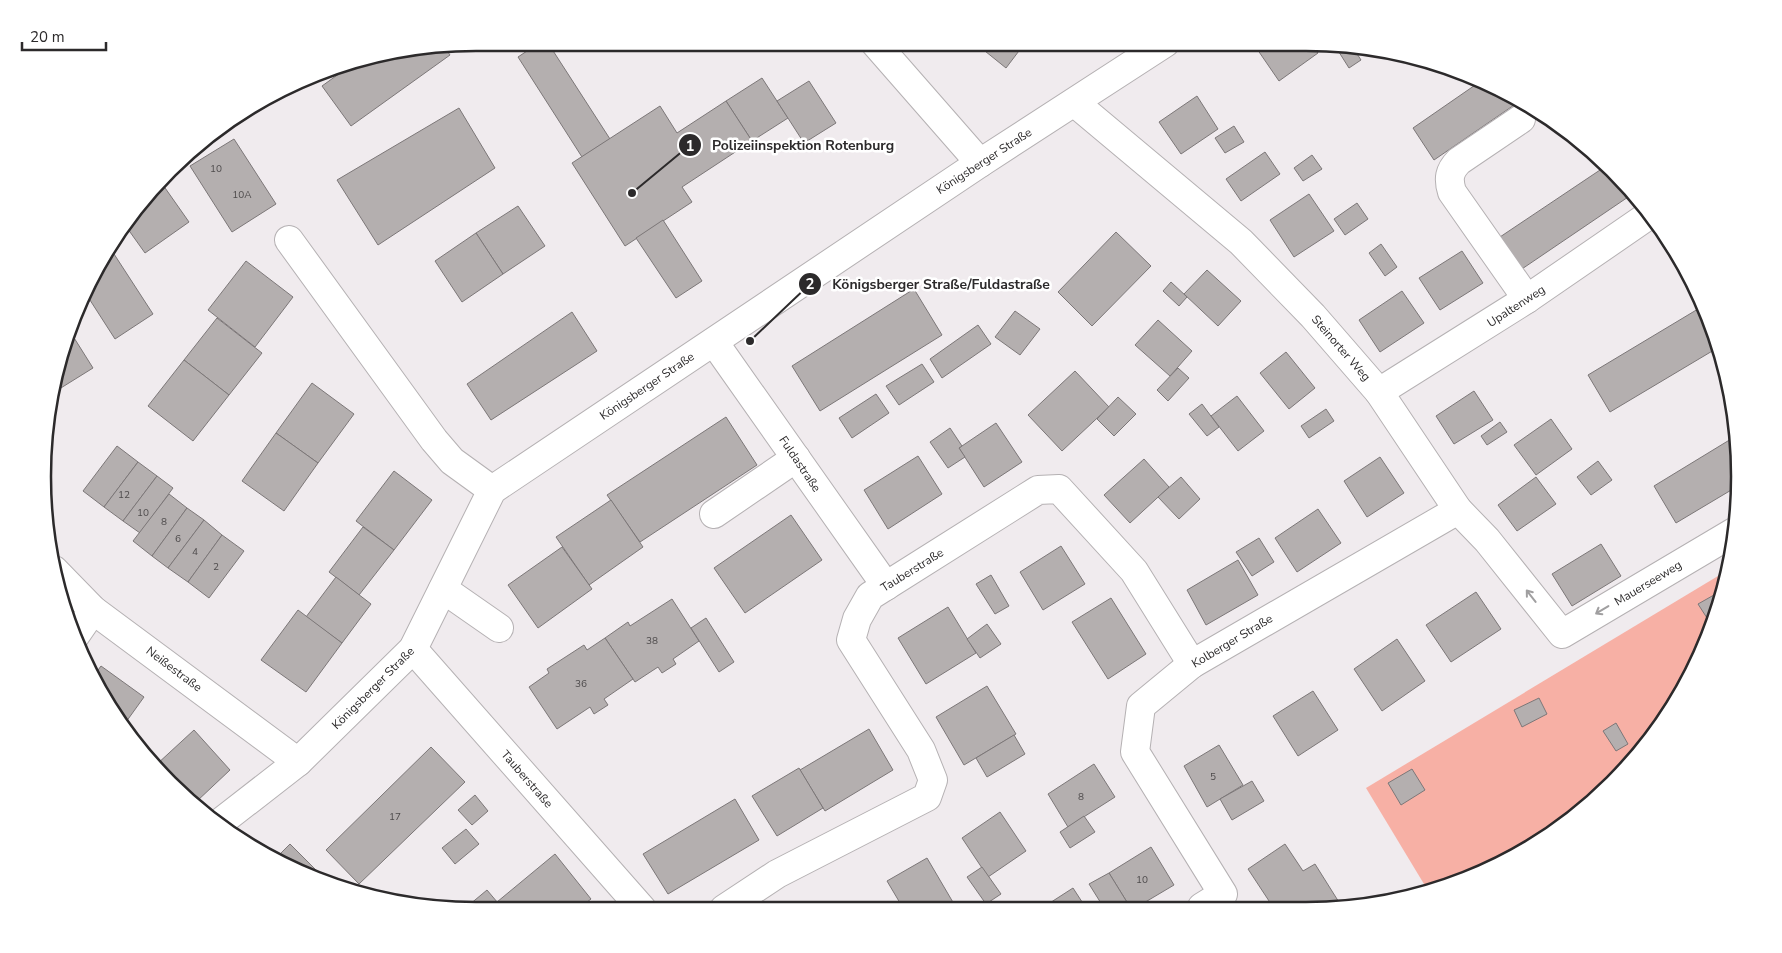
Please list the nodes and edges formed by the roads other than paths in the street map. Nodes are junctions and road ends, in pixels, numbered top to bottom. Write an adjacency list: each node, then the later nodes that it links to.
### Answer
1 (882, 51): 5 (street)
2 (1153, 51): 3 (street, Königsberger Straße)
3 (1075, 103): 5 (street, Königsberger Straße); 10 (street, Steinorter Weg)
4 (1521, 119): 8 (street)
5 (980, 163): 9 (street, Königsberger Straße)
6 (1644, 219): 8 (street, Upaltenweg)
7 (289, 240): 12 (street)
8 (1527, 299): 10 (street, Upaltenweg)
9 (714, 342): 11 (street, Fuldastraße); 12 (street, Königsberger Straße)
10 (1379, 392): 13 (street, Steinorter Weg)
11 (796, 458): 14 (street); 17 (street, Fuldastraße)
12 (492, 490): 18 (street, Königsberger Straße)
13 (1458, 510): 22 (street, Steinorter Weg, one-way to 13); 24 (street, Kolberger Straße)
14 (714, 514)
15 (1726, 537): 22 (street, Mauerseeweg, one-way to 22)
16 (64, 580): 19 (street, Neißestraße)
17 (886, 586): 24 (street, Tauberstraße); 28 (street, Tauberstraße)
18 (443, 589): 20 (street); 23 (street, Königsberger Straße)
19 (94, 610): 21 (street); 25 (street, Neißestraße)
20 (499, 628)
21 (80, 629)
22 (1562, 634)
23 (413, 649): 25 (street, Königsberger Straße); 27 (street, Tauberstraße)
24 (1192, 664): 29 (street, Kolberger Straße)
25 (298, 762): 26 (street, Königsberger Straße)
26 (225, 819)
27 (636, 902)
28 (740, 902)
29 (1210, 902)

